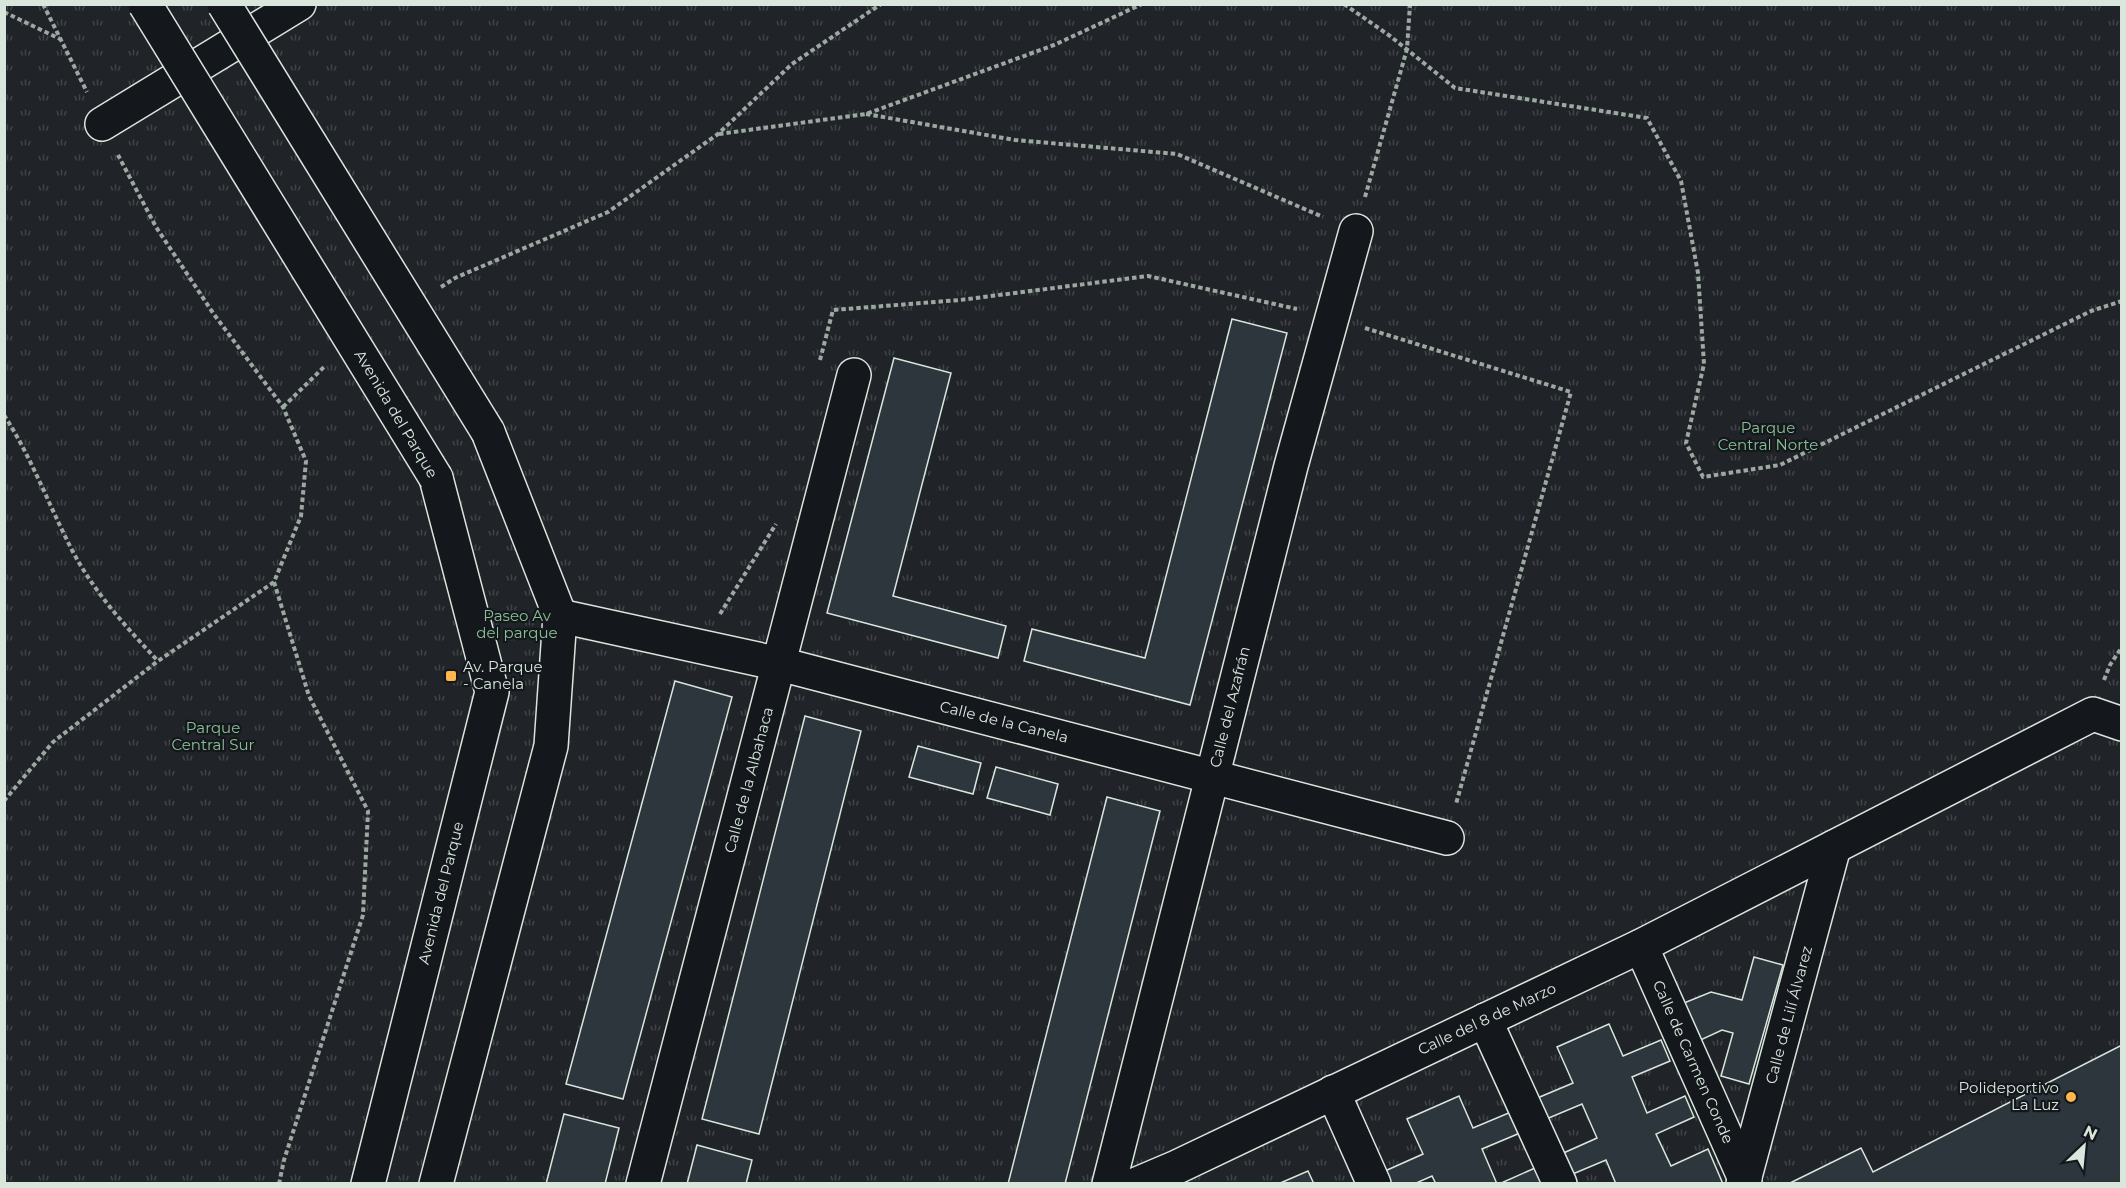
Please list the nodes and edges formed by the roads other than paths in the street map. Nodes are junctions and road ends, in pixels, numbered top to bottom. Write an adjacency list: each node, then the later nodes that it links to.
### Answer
1 (145, 4): 18 (street, Avenida del Parque, bridge)
2 (224, 4): 7 (street, bridge)
3 (299, 4): 4 (street)
4 (102, 124)
5 (1356, 231): 10 (street, Calle del Azafrán)
6 (854, 375): 8 (street, Calle de la Albahaca)
7 (560, 616): 8 (street, Calle de la Canela); 19 (street)
8 (780, 664): 10 (street, Calle de la Canela); 20 (street, Calle de la Albahaca)
9 (2121, 724): 12 (street, Calle del 8 de Marzo)
10 (1212, 776): 11 (street, Calle de la Canela); 21 (street, Calle del Azafrán)
11 (1447, 838)
12 (1834, 847): 13 (street, Calle del 8 de Marzo); 17 (street, Calle de Lilí Álvarez)
13 (1641, 945): 14 (street, Calle del 8 de Marzo); 17 (street, Calle de Carmen Conde)
14 (1485, 1020): 15 (street, Calle del 8 de Marzo); 24 (street)
15 (1333, 1092): 16 (street, Calle del 8 de Marzo); 23 (street)
16 (1181, 1175): 22 (street, Calle del 8 de Marzo)
17 (1744, 1181)
18 (368, 1184)
19 (436, 1184)
20 (643, 1184)
21 (1109, 1184)
22 (1137, 1184)
23 (1374, 1184)
24 (1560, 1184)

